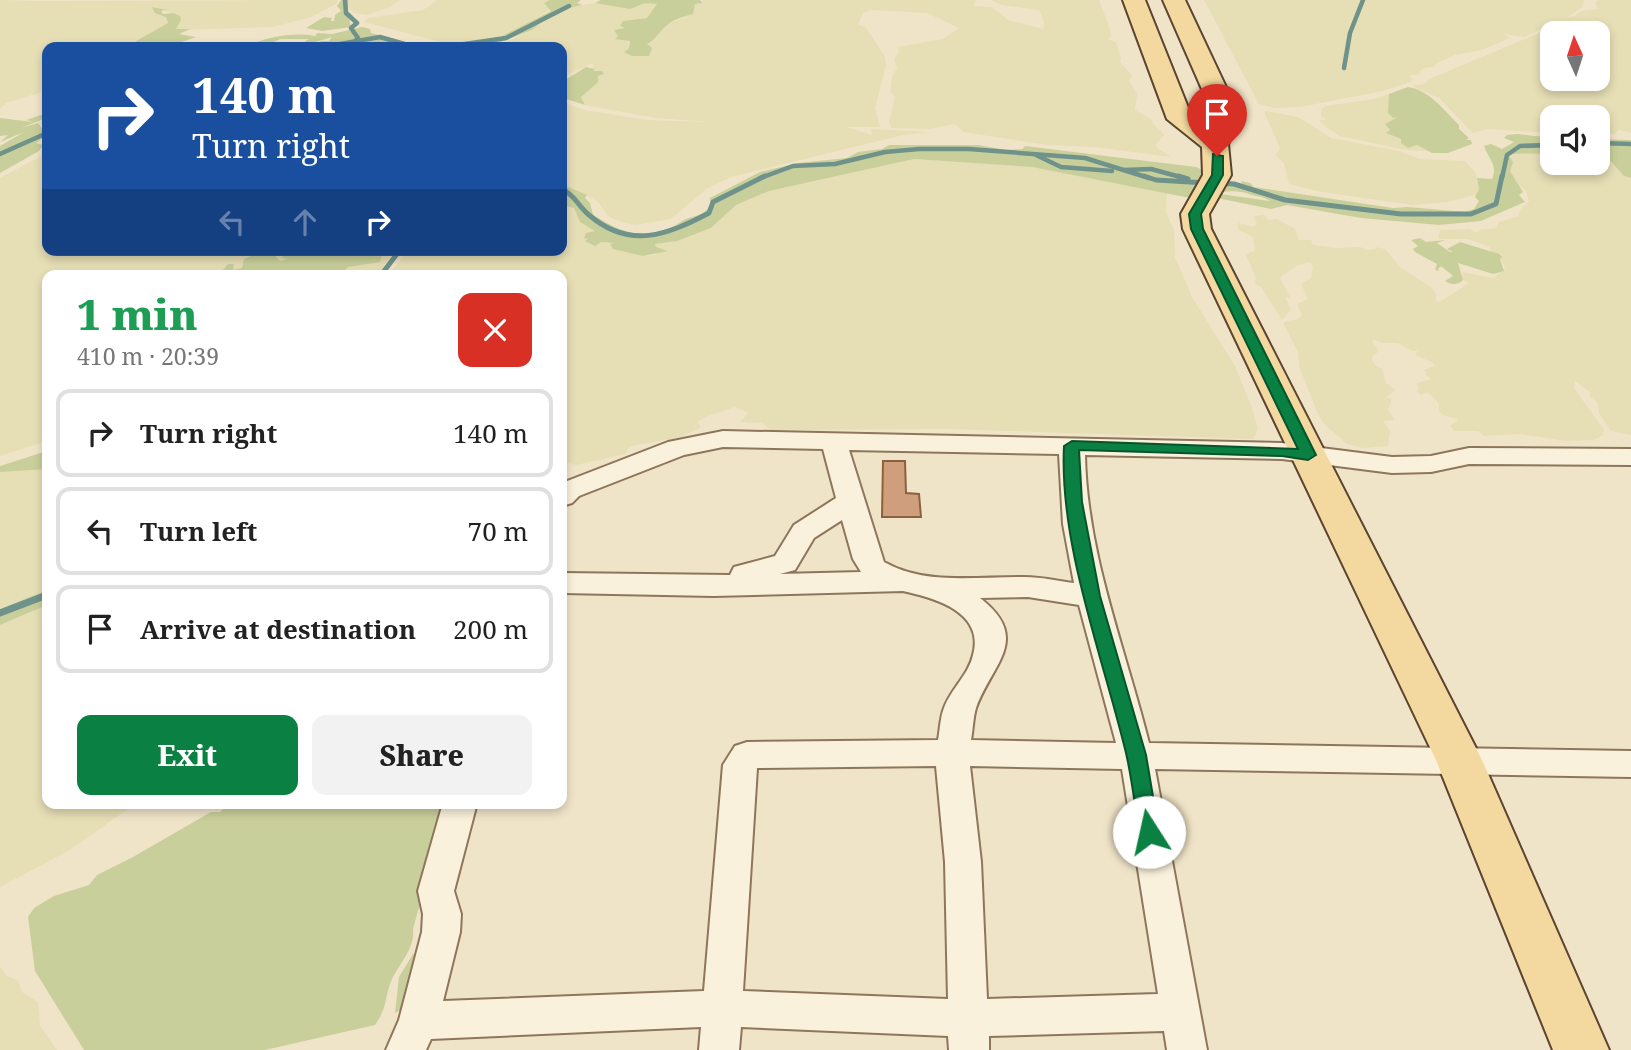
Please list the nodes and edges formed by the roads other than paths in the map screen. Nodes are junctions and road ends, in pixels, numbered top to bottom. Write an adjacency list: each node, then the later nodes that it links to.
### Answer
1 (1135, 0): 3 (main road)
2 (1174, 0): 3 (main road)
3 (1215, 144): 6 (main road)
4 (834, 442): 5 (street); 8 (street); 9 (street)
5 (1072, 446): 6 (street); 14 (street)
6 (1308, 455): 7 (street); 17 (main road)
7 (1629, 461)
8 (567, 492)
9 (851, 498): 10 (street); 12 (street)
10 (896, 582): 12 (street); 13 (street)
11 (567, 583): 12 (street)
12 (691, 585)
13 (938, 588): 14 (street); 15 (street)
14 (1092, 596): 16 (street)
15 (952, 753): 16 (street); 20 (street); 22 (street)
16 (1136, 755): 17 (street); 21 (street)
17 (1459, 760): 18 (street); 26 (main road)
18 (1631, 764)
19 (458, 809): 23 (street)
20 (722, 1008): 22 (street); 23 (street); 24 (street)
21 (1180, 1012): 22 (street); 25 (street)
22 (968, 1034)
23 (413, 1035)
24 (719, 1050)
25 (1187, 1050)
26 (1581, 1050)

